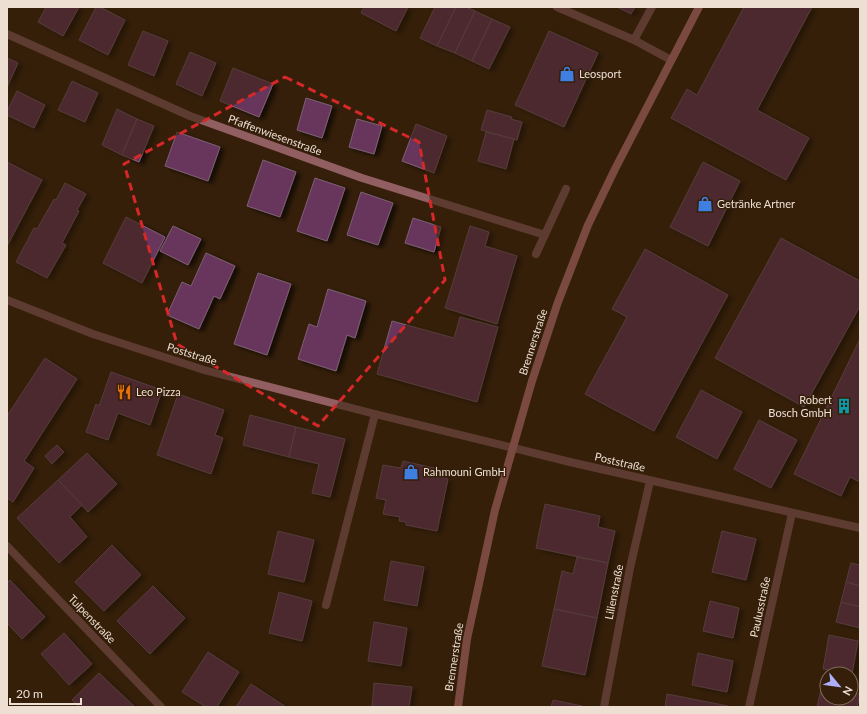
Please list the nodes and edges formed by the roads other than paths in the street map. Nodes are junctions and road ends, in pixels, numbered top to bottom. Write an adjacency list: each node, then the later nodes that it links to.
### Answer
1 (557, 7): 5 (street)
2 (652, 7): 5 (street)
3 (699, 7): 6 (main road, Brennerstraße)
4 (7, 34): 8 (street, Pfaffenwiesenstraße)
5 (634, 40): 6 (street)
6 (671, 60): 12 (main road, Brennerstraße)
7 (566, 189): 8 (street)
8 (545, 234): 9 (street)
9 (536, 254)
10 (7, 300): 11 (street, Poststraße)
11 (375, 414): 12 (street, Poststraße); 17 (street)
12 (512, 447): 13 (street, Poststraße); 19 (main road, Brennerstraße)
13 (650, 481): 14 (street, Poststraße); 20 (street, Lilienstraße)
14 (792, 513): 15 (street, Poststraße); 21 (street, Paulusstraße)
15 (860, 528)
16 (7, 546): 18 (street, Tulpenstraße)
17 (326, 605)
18 (161, 707)
19 (458, 707)
20 (604, 707)
21 (749, 707)

